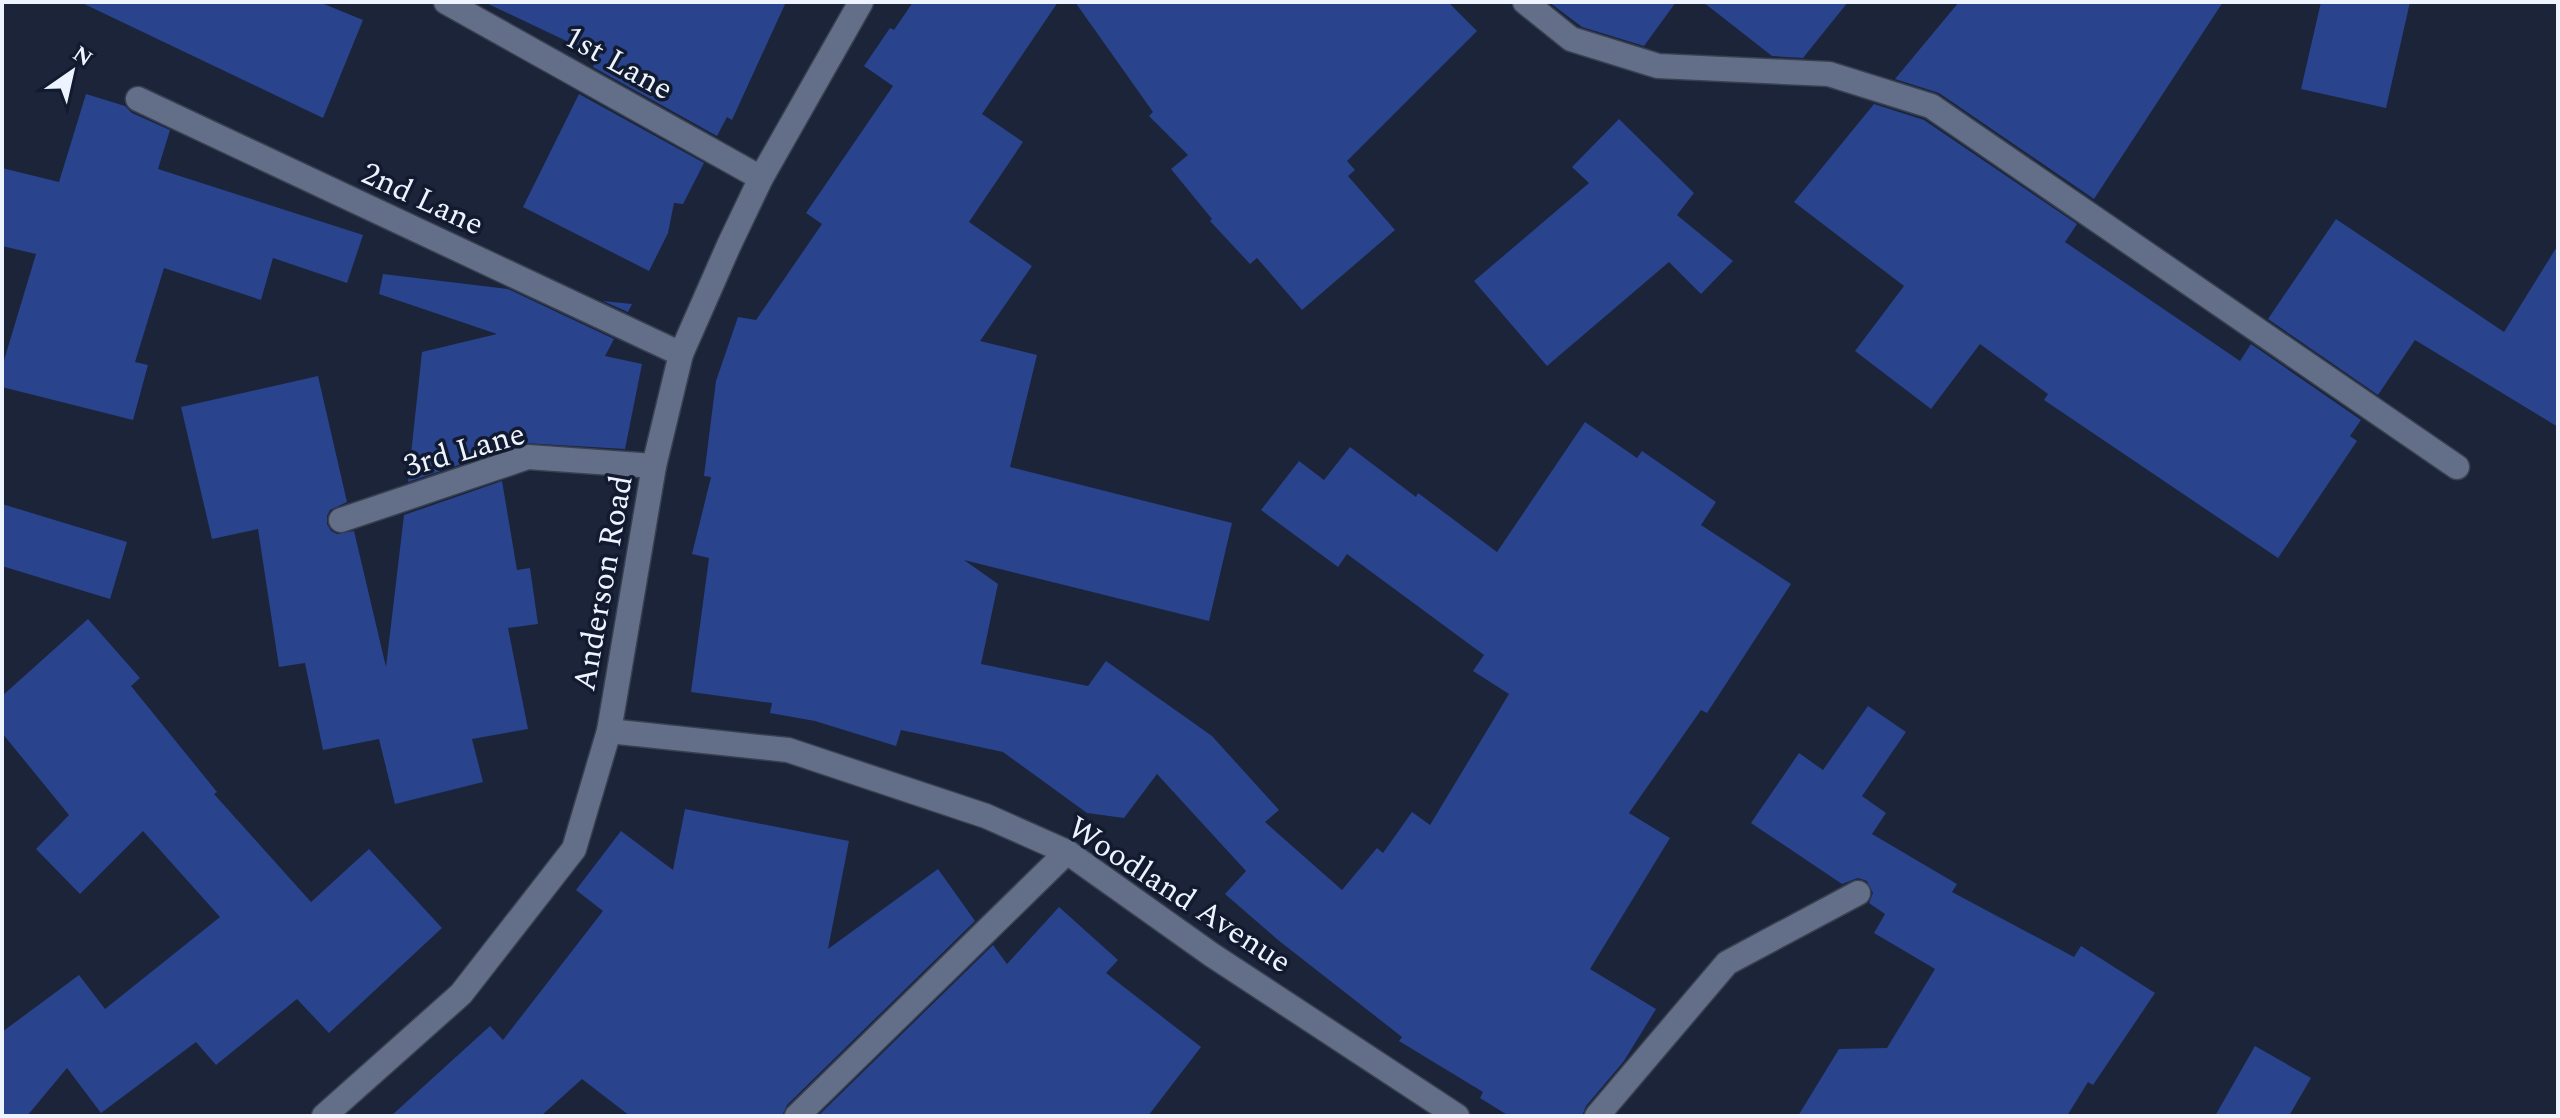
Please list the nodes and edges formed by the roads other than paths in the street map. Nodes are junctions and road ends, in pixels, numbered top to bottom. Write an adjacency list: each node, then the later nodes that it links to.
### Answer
1 (446, 2): 5 (street, 1st Lane)
2 (861, 2): 5 (street, Anderson Road)
3 (1525, 2): 8 (street)
4 (138, 99): 6 (street, 2nd Lane)
5 (761, 178): 6 (street, Anderson Road)
6 (681, 354): 7 (street, Anderson Road)
7 (654, 466): 9 (street, 3rd Lane); 10 (street, Anderson Road)
8 (2457, 467)
9 (341, 520)
10 (609, 731): 11 (street, Woodland Avenue); 13 (street, Anderson Road)
11 (1067, 852): 14 (street); 15 (street, Woodland Avenue)
12 (1858, 893): 16 (street)
13 (324, 1116)
14 (797, 1116)
15 (1457, 1116)
16 (1597, 1116)

